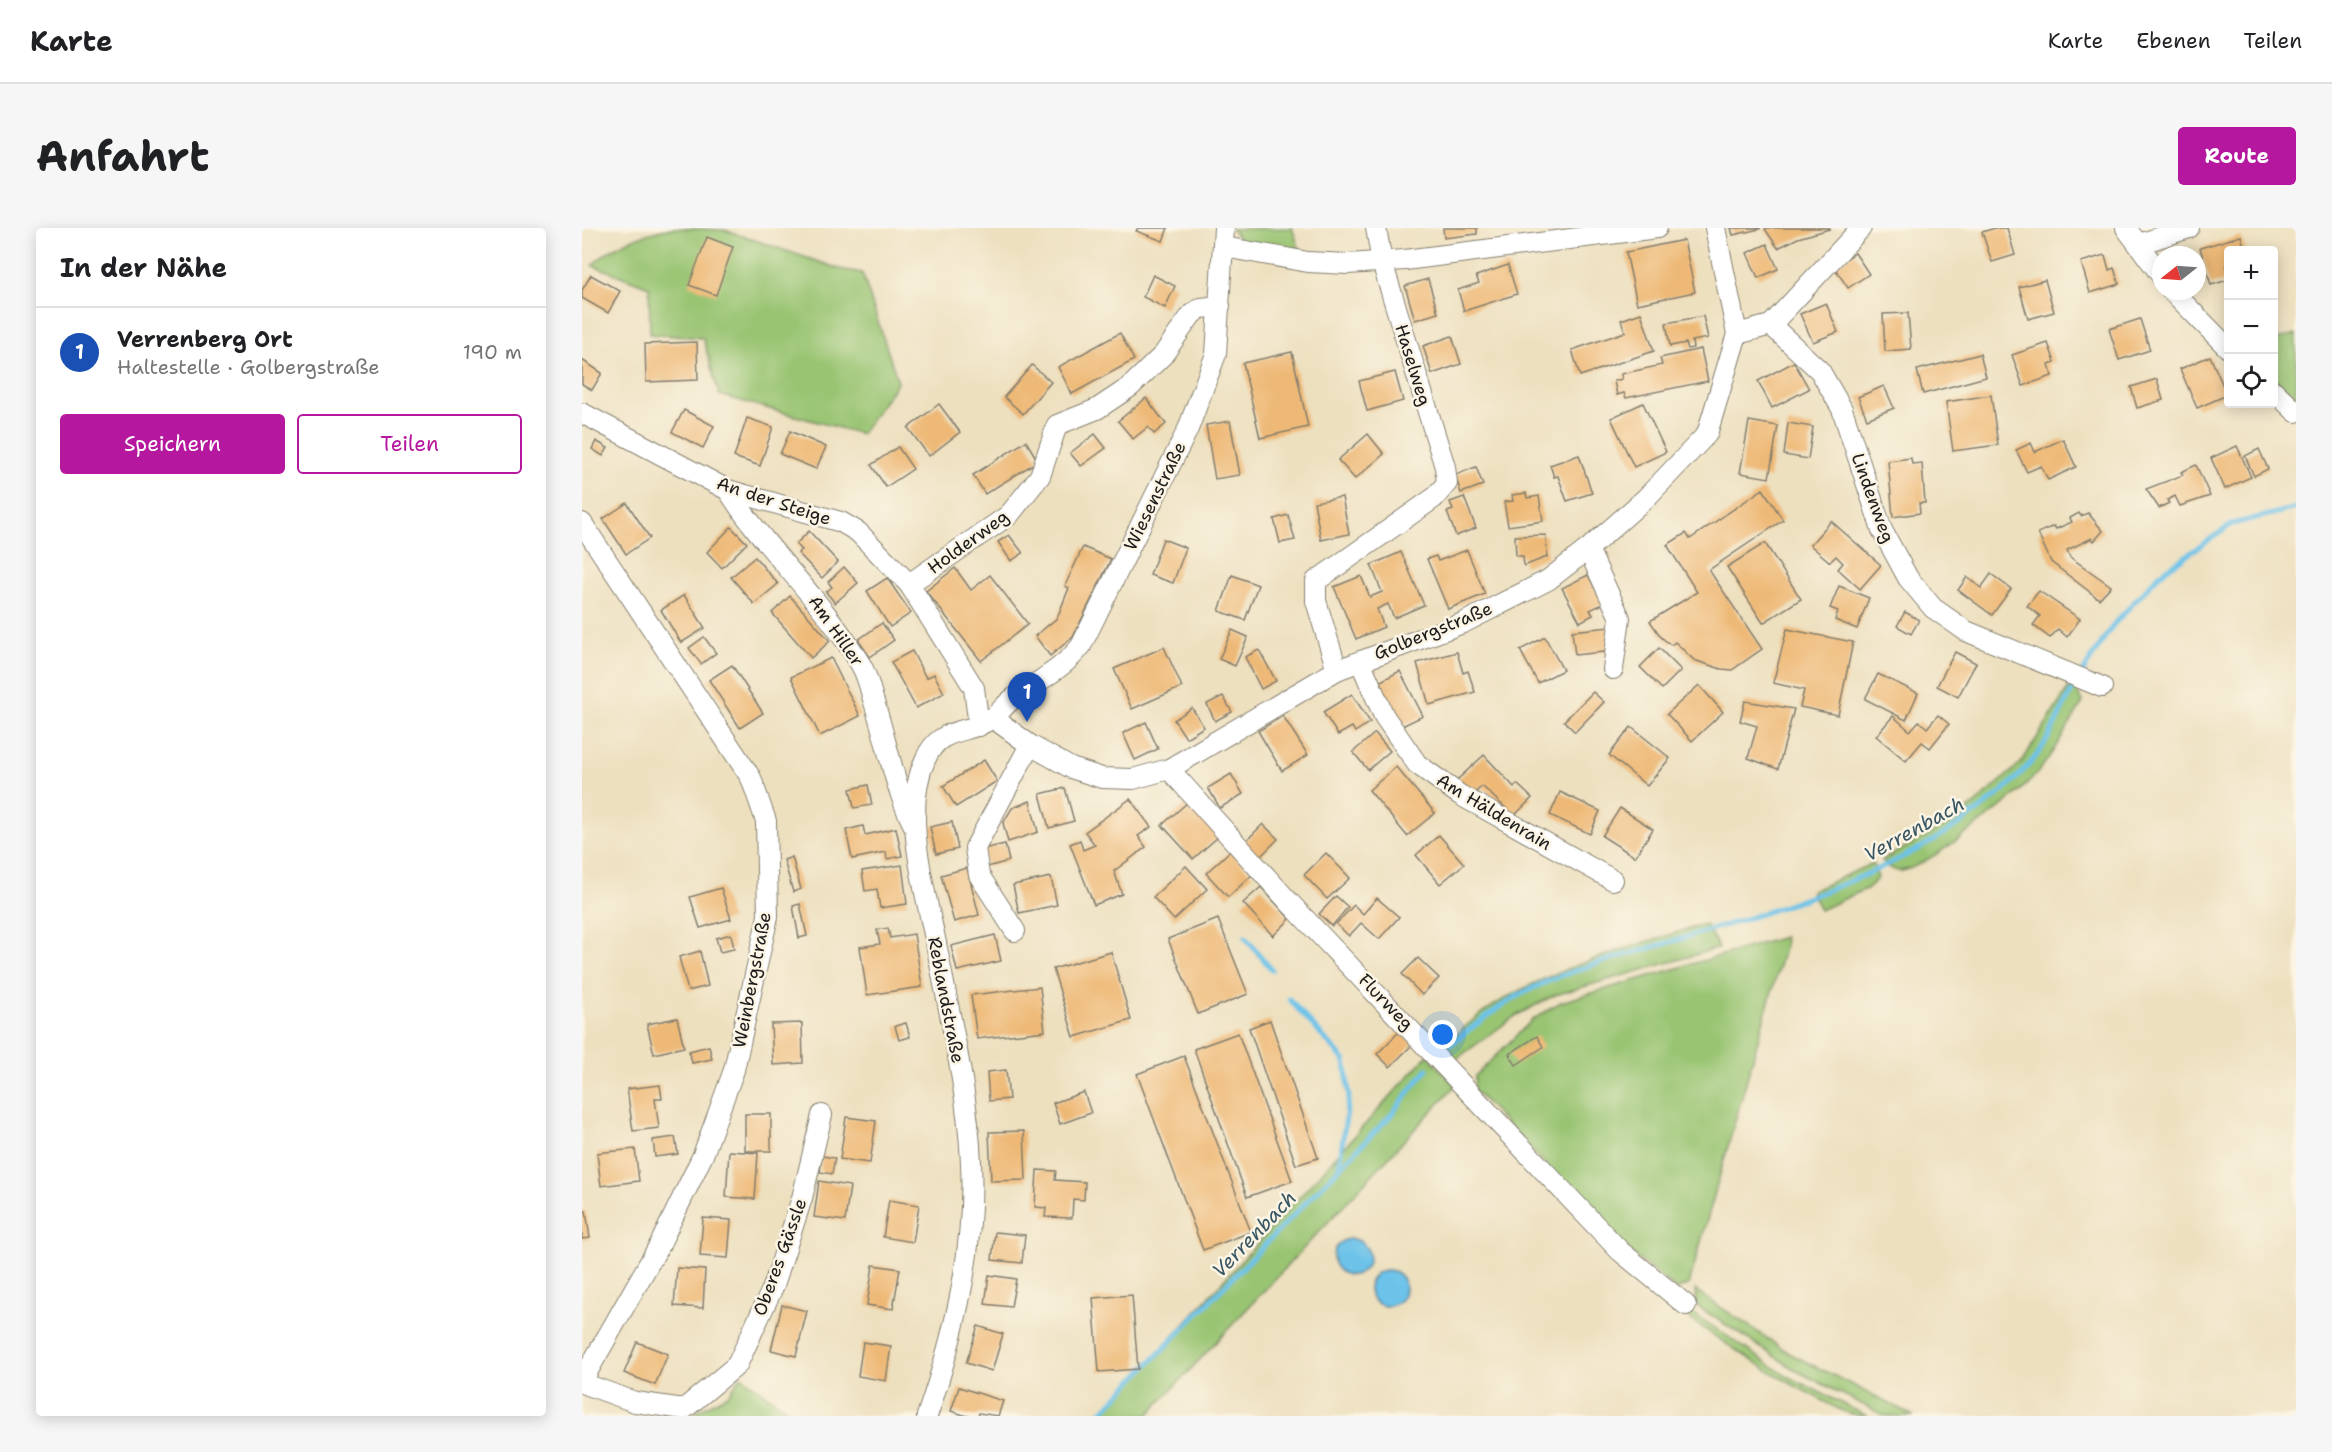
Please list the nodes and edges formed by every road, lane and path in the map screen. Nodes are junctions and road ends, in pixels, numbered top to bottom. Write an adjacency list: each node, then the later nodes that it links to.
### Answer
1 (1376, 228): 9 (street, Haselweg)
2 (1657, 228): 9 (street)
3 (1715, 228): 14 (street, Golbergstraße)
4 (1861, 228): 13 (street)
5 (2126, 228): 8 (street)
6 (2189, 228): 8 (street)
7 (1224, 237): 9 (street); 12 (street, Wiesenstraße)
8 (2139, 244): 10 (street)
9 (1382, 262): 25 (street, Haselweg)
10 (2152, 262)
11 (2181, 300): 15 (street)
12 (1220, 306): 22 (street, Holderweg); 27 (street, Wiesenstraße)
13 (1771, 325): 14 (street); 26 (street, Lindenweg)
14 (1737, 334): 21 (street, Golbergstraße)
15 (2224, 343)
16 (2278, 395): 18 (street)
17 (582, 412): 19 (street, An der Steige)
18 (2296, 412)
19 (729, 490): 22 (street, An der Steige); 30 (street, Am Hiller)
20 (582, 524): 35 (street, Weinbergstraße)
21 (1588, 549): 23 (street, Golbergstraße); 24 (street)
22 (909, 584): 27 (street, An der Steige)
23 (1360, 661): 25 (street, Golbergstraße); 31 (street, Am Häldenrain)
24 (1613, 669)
25 (1337, 670): 29 (street, Golbergstraße)
26 (2102, 687)
27 (986, 722): 28 (street, Golbergstraße); 30 (street, Reblandstraße)
28 (1030, 745): 29 (street, Golbergstraße); 32 (street)
29 (1169, 769): 34 (street, Flurweg)
30 (915, 828): 36 (street, Reblandstraße)
31 (1613, 880)
32 (1015, 931)
33 (822, 1116): 35 (street, Oberes Gässle)
34 (1686, 1305)
35 (582, 1382)
36 (927, 1416)

